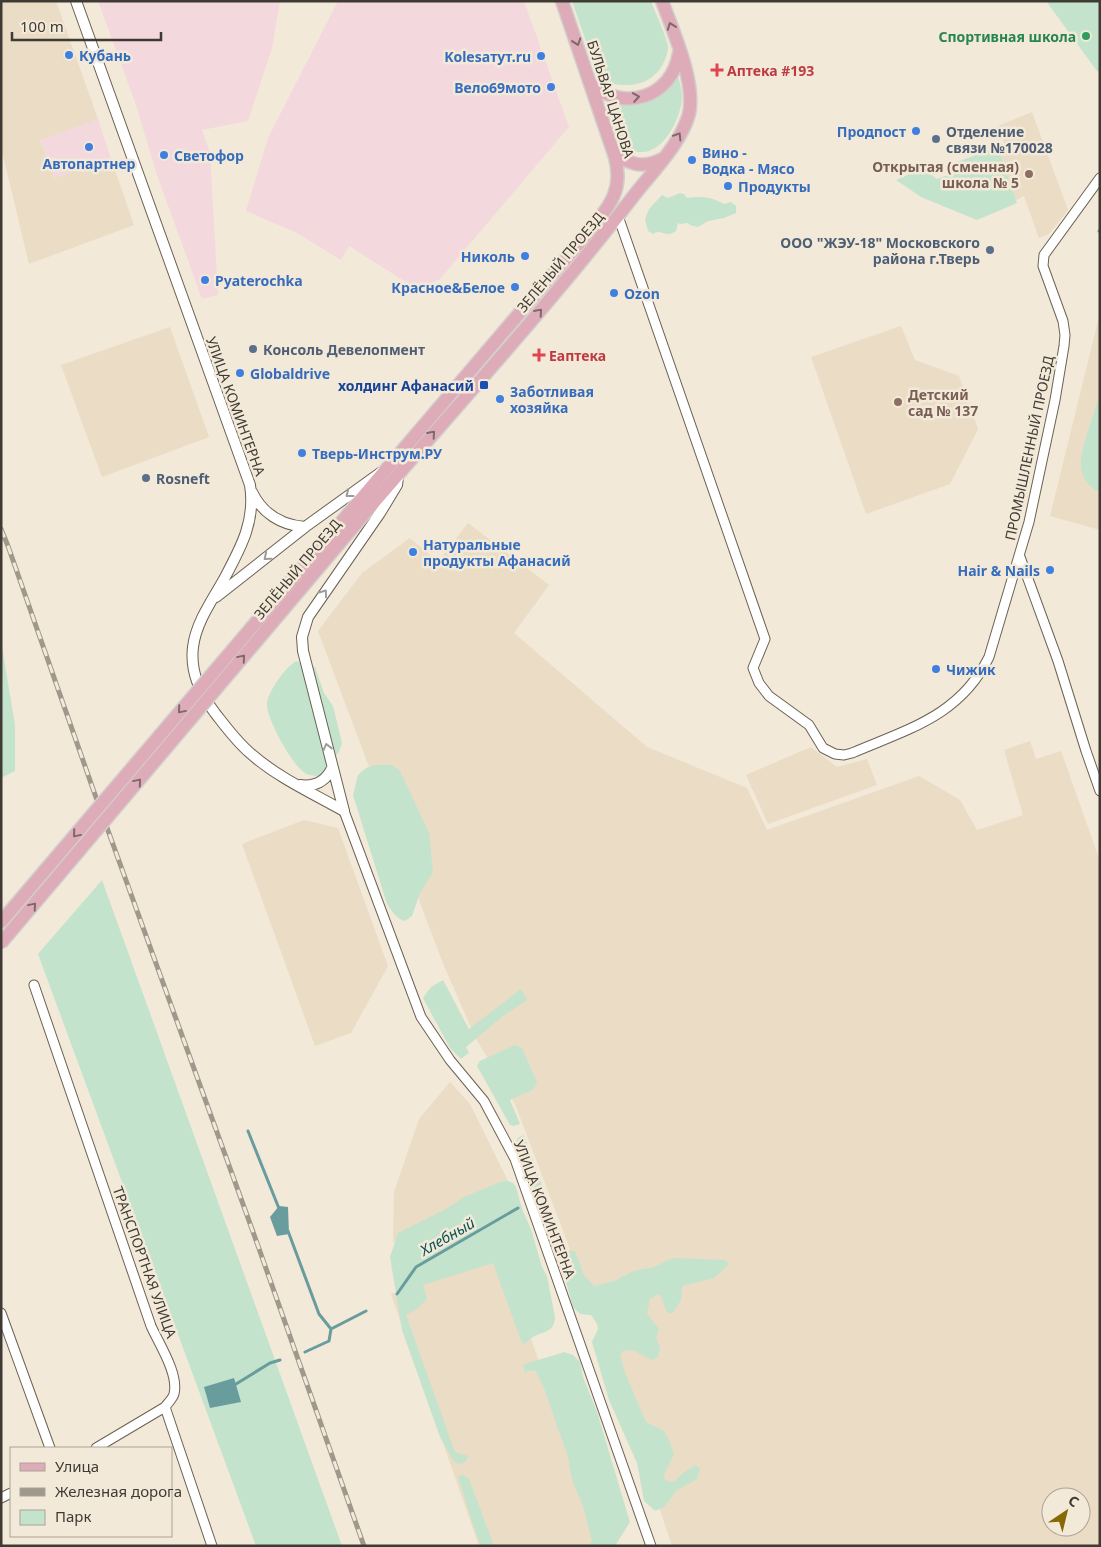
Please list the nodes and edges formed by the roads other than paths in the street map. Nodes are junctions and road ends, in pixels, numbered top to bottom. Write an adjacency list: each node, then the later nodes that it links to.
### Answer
1 (76, 1): 11 (street, УЛИЦА КОМИНТЕРНА)
2 (562, 1): 5 (main road, БУЛЬВАР ЦАНОВА, one-way to 5)
3 (662, 1): 4 (main road, one-way to 3)
4 (680, 51): 5 (main road, one-way to 4); 7 (main road, one-way to 4)
5 (591, 84): 6 (main road, БУЛЬВАР ЦАНОВА)
6 (610, 142): 7 (main road); 9 (main road, БУЛЬВАР ЦАНОВА)
7 (665, 156): 9 (main road, ЗЕЛЁНЫЙ ПРОЕЗД)
8 (1100, 178): 14 (street, ПРОМЫШЛЕННЫЙ ПРОЕЗД)
9 (613, 212): 10 (main road, ЗЕЛЁНЫЙ ПРОЕЗД); 14 (street, ЗЕЛЁНЫЙ ПРОЕЗД)
10 (394, 469): 12 (main road, ЗЕЛЁНЫЙ ПРОЕЗД); 13 (street, one-way to 13); 16 (street, one-way to 10)
11 (250, 485): 13 (street); 15 (street, УЛИЦА КОМИНТЕРНА)
12 (354, 517): 20 (main road, ЗЕЛЁНЫЙ ПРОЕЗД, one-way to 20, bridge); 21 (main road, ЗЕЛЁНЫЙ ПРОЕЗД, one-way to 12, bridge)
13 (305, 527): 15 (street, one-way to 15)
14 (1019, 556): 18 (street, ПРОМЫШЛЕННЫЙ ПРОЕЗД)
15 (212, 600): 17 (street, УЛИЦА КОМИНТЕРНА)
16 (332, 768): 17 (street); 19 (street)
17 (296, 784): 19 (street, УЛИЦА КОМИНТЕРНА)
18 (1100, 791)
19 (344, 811): 28 (street, УЛИЦА КОМИНТЕРНА)
20 (1, 922)
21 (1, 943)
22 (34, 985): 24 (street, ТРАНСПОРТНАЯ УЛИЦА)
23 (1, 1313): 25 (street)
24 (165, 1407): 26 (street); 27 (street)
25 (50, 1447)
26 (98, 1447)
27 (211, 1545)
28 (651, 1546)

